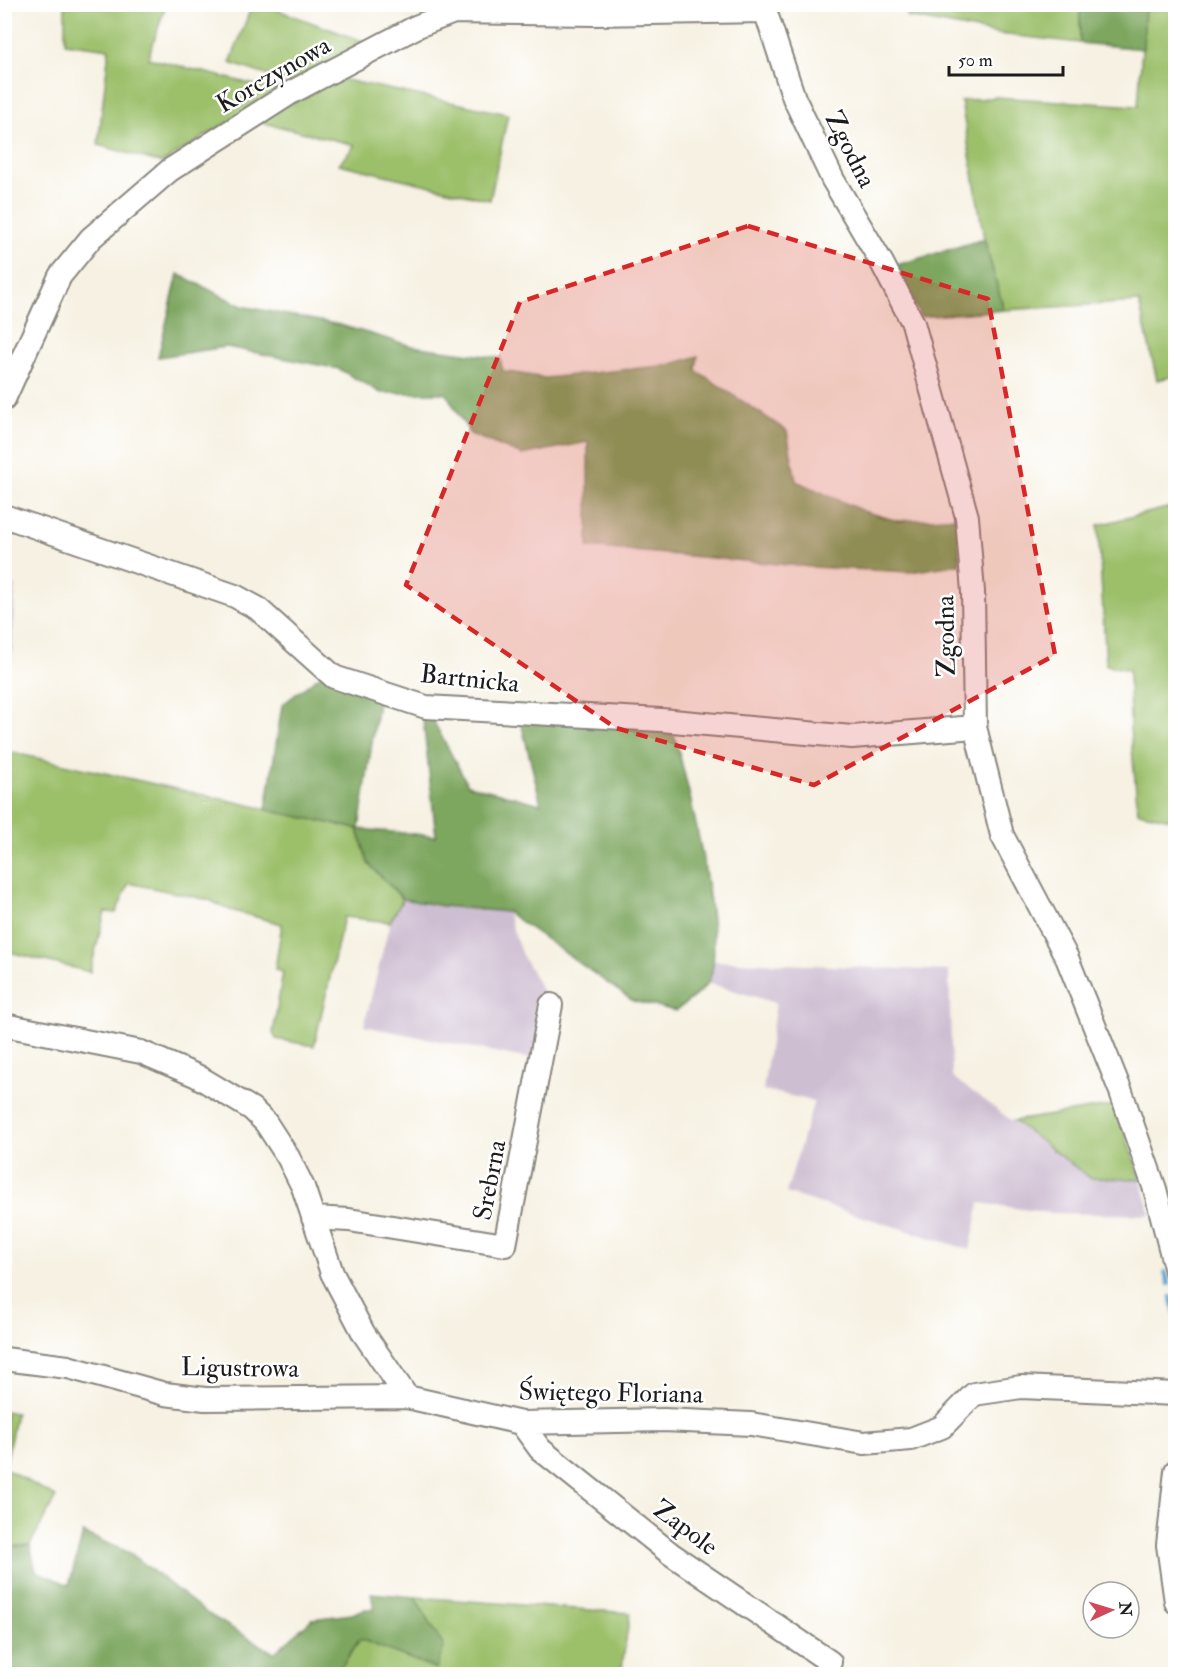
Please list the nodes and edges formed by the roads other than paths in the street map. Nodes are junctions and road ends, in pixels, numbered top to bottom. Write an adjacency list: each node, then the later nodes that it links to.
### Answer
1 (764, 8): 2 (street, Korczynowa); 4 (street, Zgodna)
2 (4, 399)
3 (4, 516): 4 (street, Bartnicka)
4 (975, 727): 8 (street, Zgodna)
5 (551, 1005): 7 (street, Srebrna)
6 (4, 1025): 7 (street)
7 (313, 1218): 11 (street)
8 (1176, 1271)
9 (4, 1359): 11 (street, Ligustrowa)
10 (1176, 1394): 12 (street, Świętego Floriana)
11 (408, 1397): 12 (street, Świętego Floriana)
12 (521, 1423): 15 (street, Zapole)
13 (1176, 1472): 14 (street)
14 (1176, 1602)
15 (830, 1662)

